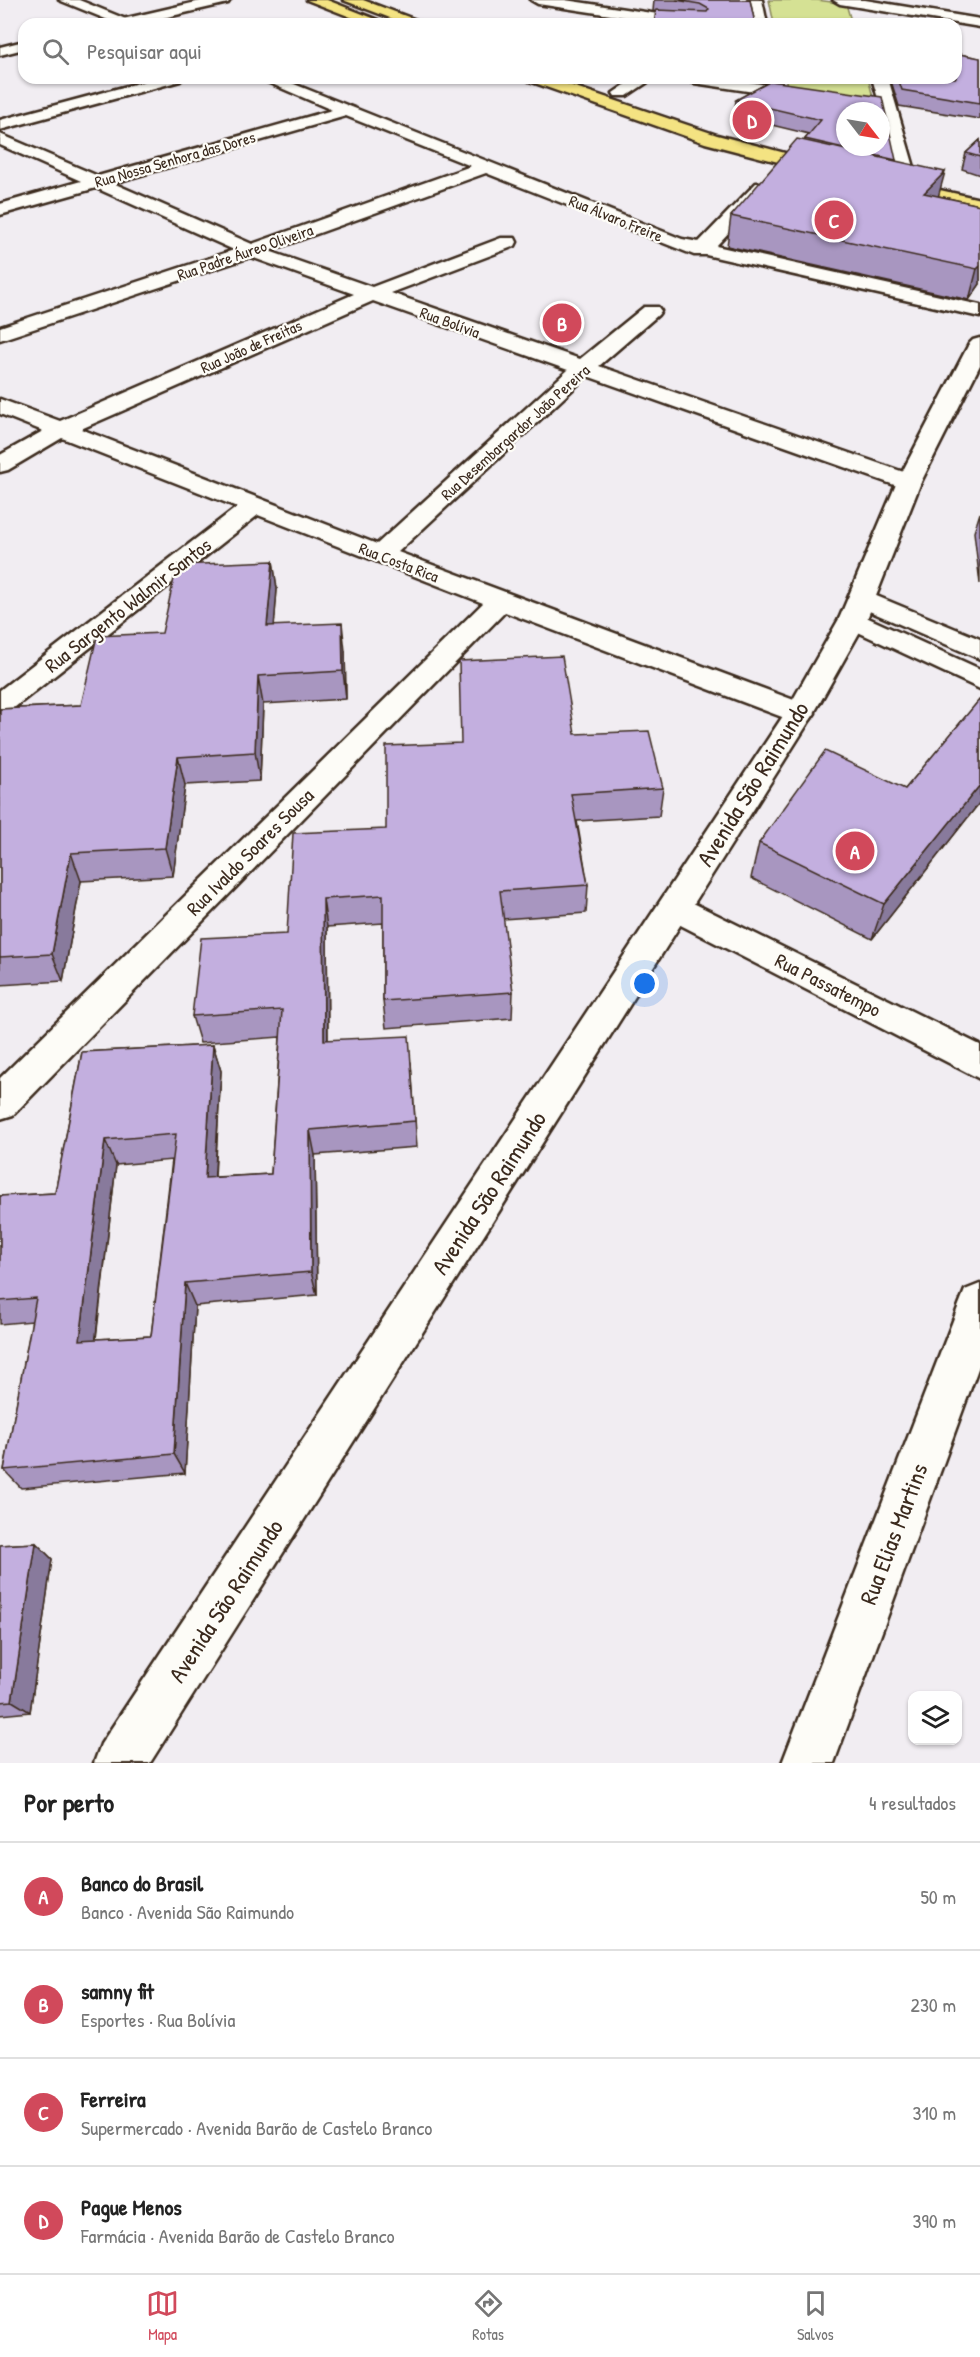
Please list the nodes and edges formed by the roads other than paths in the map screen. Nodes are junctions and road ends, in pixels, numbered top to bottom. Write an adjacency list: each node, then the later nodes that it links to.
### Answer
1 (66, 0): 9 (street)
2 (223, 0): 10 (street)
3 (314, 0): 11 (main road)
4 (350, 0): 12 (main road)
5 (538, 0): 13 (street)
6 (643, 0): 14 (street)
7 (754, 0): 15 (street)
8 (840, 0): 16 (street)
9 (112, 18)
10 (146, 18)
11 (364, 18)
12 (402, 18)
13 (632, 18)
14 (643, 18)
15 (758, 18)
16 (940, 18)
17 (962, 21): 18 (street)
18 (980, 23)
19 (18, 46): 20 (street)
20 (0, 51)
21 (153, 84): 31 (street)
22 (282, 84): 30 (street, Rua Álvaro Freire)
23 (551, 84): 33 (main road)
24 (770, 84): 27 (street)
25 (881, 84): 28 (street)
26 (620, 87): 33 (main road)
27 (856, 102)
28 (888, 102)
29 (890, 109): 35 (street)
30 (350, 110): 34 (street, Rua Álvaro Freire); 36 (street, Rua Nossa Senhora das Dores)
31 (0, 125)
32 (0, 139): 36 (street, Rua Bolívia)
33 (786, 161): 42 (street)
34 (489, 166): 41 (street, Rua Padre Áureo Oliveira); 42 (street, Rua Álvaro Freire)
35 (907, 174): 37 (main road); 38 (main road)
36 (96, 181): 39 (street, Rua Nossa Senhora das Dores); 41 (street, Rua Bolívia)
37 (980, 190)
38 (980, 204)
39 (0, 210)
40 (508, 242): 43 (street, Rua João de Freitas)
41 (251, 251): 43 (street, Rua Bolívia); 46 (street, Rua Padre Áureo Oliveira)
42 (701, 251): 44 (street, Rua Álvaro Freire)
43 (371, 294): 48 (street, Rua Bolívia); 50 (street, Rua João de Freitas)
44 (980, 311)
45 (651, 312): 48 (street, Rua Desembargardor João Pereira)
46 (0, 334)
47 (980, 344): 52 (street, Avenida São Raimundo)
48 (582, 369): 52 (street, Rua Bolívia); 54 (street, Rua Desembargardor João Pereira)
49 (0, 406): 50 (street, Rua Costa Rica)
50 (62, 429): 51 (street, Rua João de Freitas); 53 (street, Rua Costa Rica)
51 (0, 465)
52 (909, 482): 56 (street, Avenida São Raimundo)
53 (255, 505): 54 (street, Rua Costa Rica); 59 (street, Rua Sargento Walmir Santos)
54 (381, 554): 55 (street, Rua Costa Rica)
55 (501, 601): 60 (street, Rua Costa Rica); 63 (street, Rua Ivaldo Soares Sousa)
56 (858, 609): 57 (street); 58 (street); 60 (street, Avenida São Raimundo)
57 (980, 650)
58 (980, 680)
59 (0, 704)
60 (800, 713): 61 (street, Avenida São Raimundo)
61 (675, 907): 62 (street, Rua Passatempo); 65 (street, Avenida São Raimundo)
62 (980, 1063)
63 (0, 1103)
64 (980, 1305): 66 (street, Rua Elias Martins)
65 (120, 1763)
66 (808, 1763)

